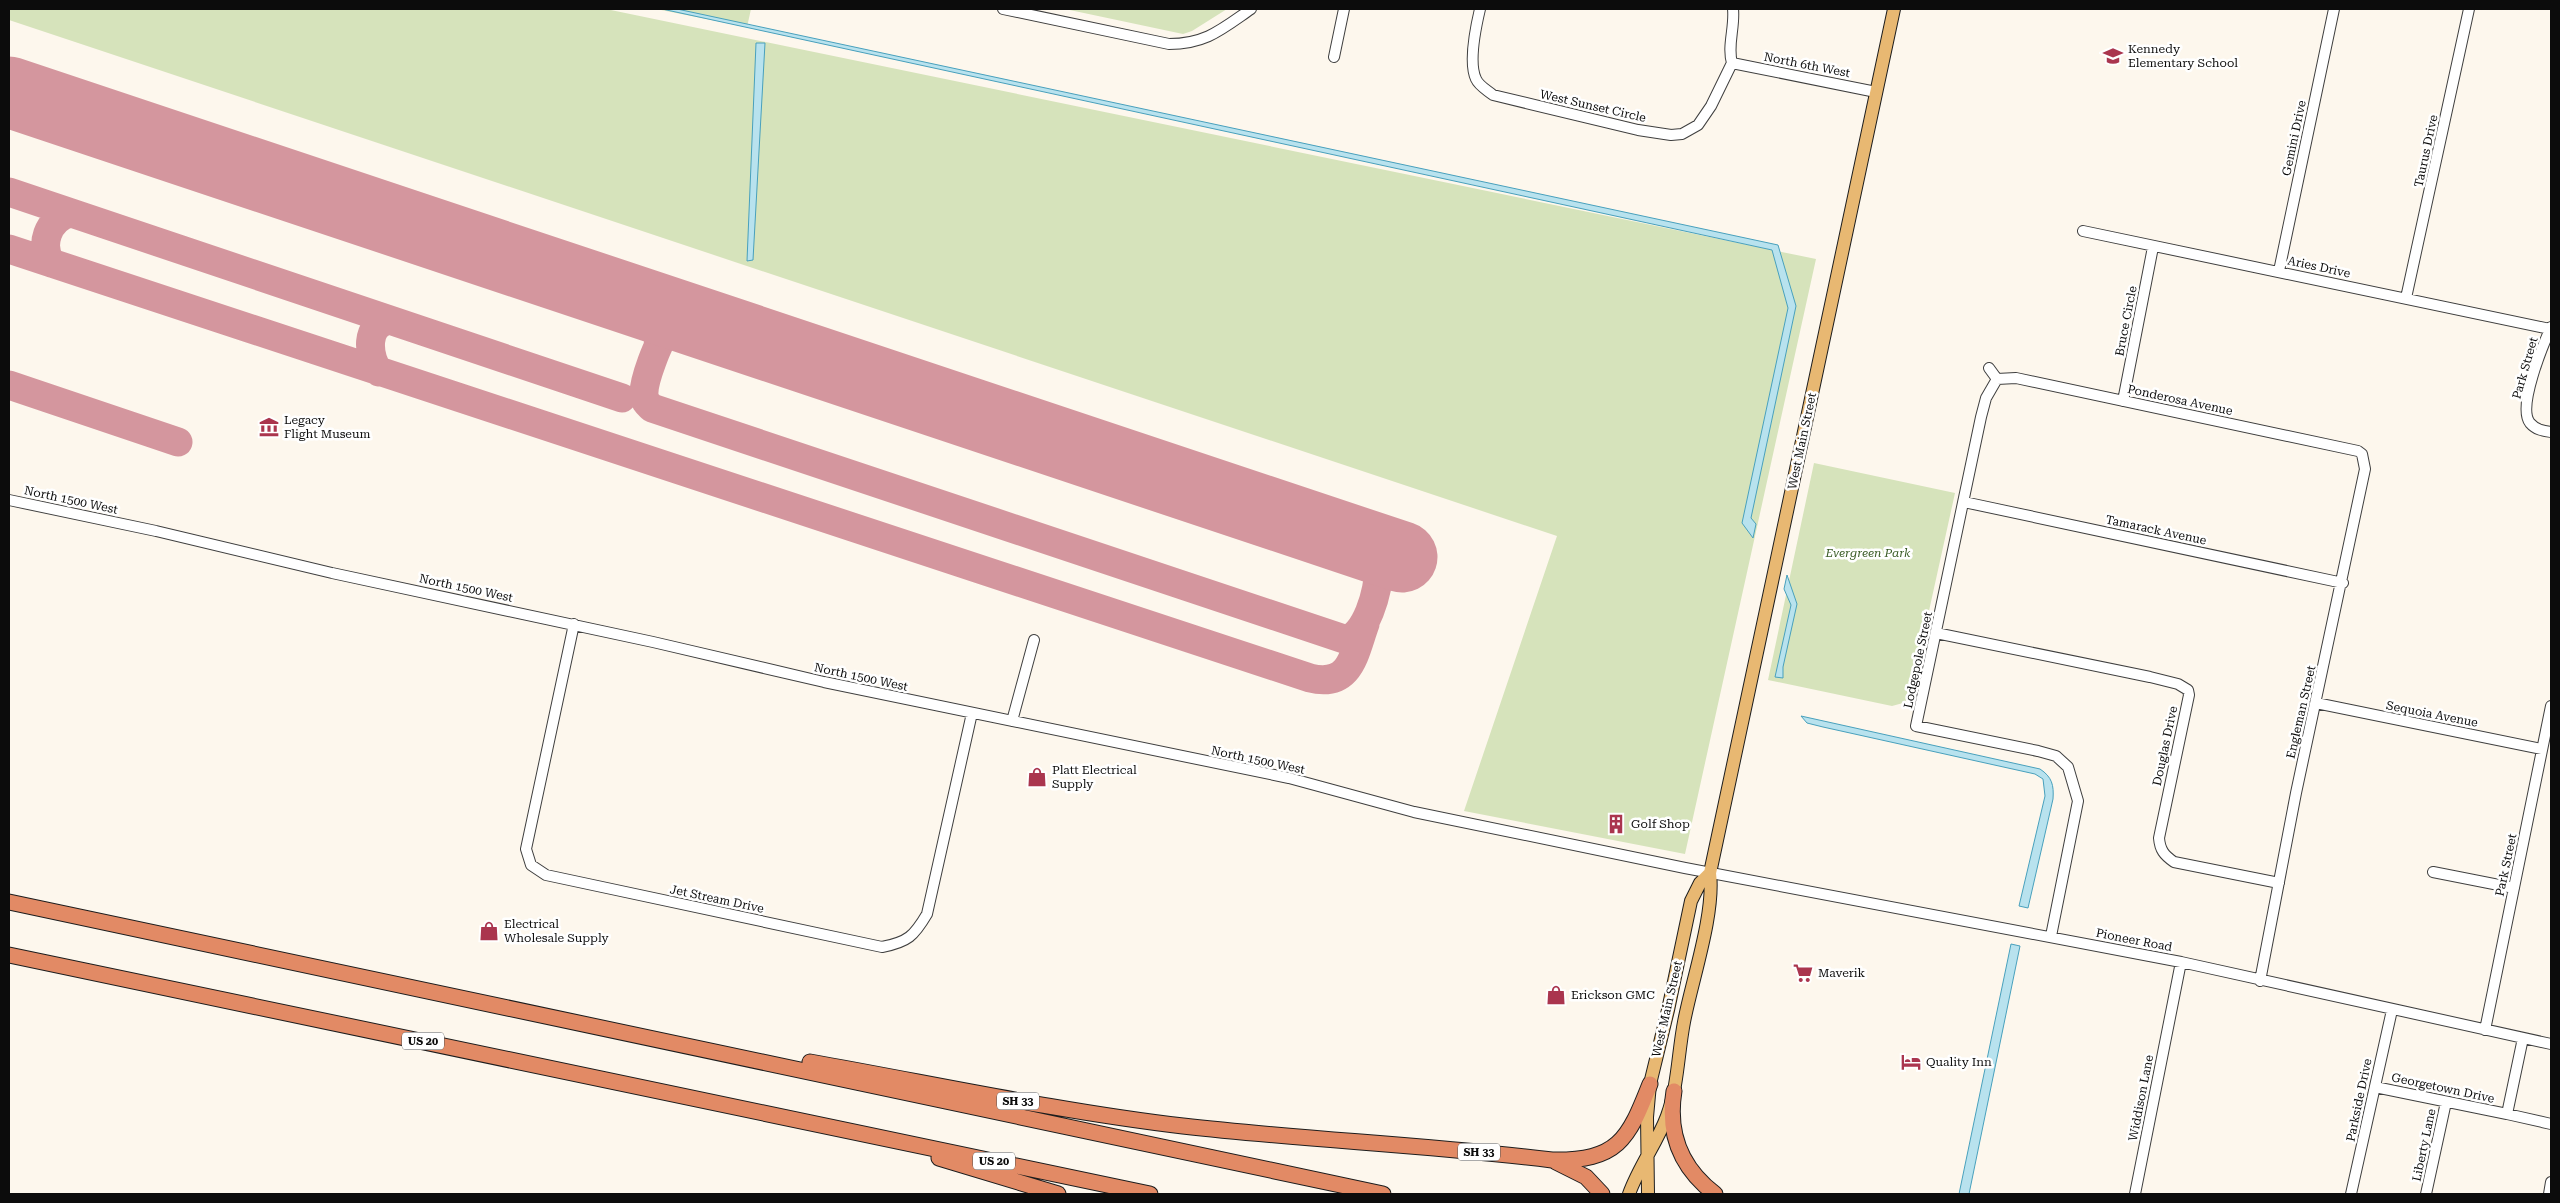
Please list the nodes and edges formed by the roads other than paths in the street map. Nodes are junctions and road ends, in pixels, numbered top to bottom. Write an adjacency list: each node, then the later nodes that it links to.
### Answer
1 (1003, 9): 2 (street)
2 (1251, 9)
3 (1344, 9): 9 (street)
4 (1480, 9): 10 (street, West Sunset Circle)
5 (1733, 9): 10 (street)
6 (1894, 9): 11 (main road, West Main Street)
7 (2334, 9): 14 (street, Gemini Drive)
8 (2469, 9): 15 (street, Taurus Drive)
9 (1334, 57)
10 (1732, 63): 11 (street, North 6th West)
11 (1876, 92): 34 (main road, West Main Street)
12 (2083, 231): 13 (street, Aries Drive)
13 (2153, 247): 14 (street, Aries Drive); 19 (street, Bruce Circle)
14 (2279, 271): 15 (street, Aries Drive)
15 (2406, 298): 16 (street, Aries Drive)
16 (2551, 328): 20 (street, Park Street)
17 (1989, 368): 18 (street)
18 (1997, 379): 19 (street, Ponderosa Avenue); 23 (street, Lodgepole Street)
19 (2122, 401): 21 (street, Ponderosa Avenue)
20 (2551, 432)
21 (2358, 451): 24 (street, Engleman Street)
22 (9, 500): 25 (street, North 1500 West)
23 (1964, 502): 24 (street, Tamarack Avenue); 26 (street, Lodgepole Street)
24 (2343, 583): 28 (street, Engleman Street)
25 (574, 624): 30 (street, North 1500 West); 30 (street, Jet Stream Drive)
26 (1936, 633): 35 (street, Douglas Drive); 38 (street, Lodgepole Street)
27 (1034, 640): 31 (street)
28 (2316, 703): 32 (street, Sequoia Avenue); 35 (street, Engleman Street)
29 (2551, 709): 32 (street, Park Street)
30 (972, 713): 31 (street, North 1500 West)
31 (1012, 721): 34 (street, North 1500 West)
32 (2542, 749): 36 (street, Park Street)
33 (2433, 872): 36 (street)
34 (1710, 873): 38 (street, Pioneer Road); 47 (main road, West Main Street); 49 (main road, West Main Street)
35 (2279, 883): 41 (street, Engleman Street)
36 (2514, 888): 43 (street, Park Street)
37 (9, 902): 44 (highway)
38 (2051, 936): 40 (street, Pioneer Road)
39 (9, 955): 53 (highway, US 20)
40 (2181, 962): 41 (street, Pioneer Road); 64 (street, Widdison Lane)
41 (2260, 981): 42 (street, Pioneer Road)
42 (2392, 1010): 43 (street, Pioneer Road); 48 (street, Parkside Drive)
43 (2485, 1030): 45 (street, Pioneer Road)
44 (621, 1032): 55 (highway, SH 33); 59 (highway)
45 (2523, 1038): 46 (street, Pioneer Road); 51 (street, Georgetown Drive)
46 (2551, 1044)
47 (1650, 1084): 54 (main road, West Main Street); 55 (highway)
48 (2375, 1087): 50 (street, Georgetown Drive); 65 (street, Parkside Drive)
49 (1674, 1091): 54 (main road, West Main Street); 63 (highway)
50 (2446, 1102): 51 (street, Georgetown Drive); 66 (street, Liberty Lane)
51 (2507, 1114): 52 (street, Georgetown Drive)
52 (2551, 1124)
53 (837, 1128): 57 (highway); 58 (highway, US 20)
54 (1648, 1152): 61 (main road, West Main Street); 62 (main road, West Main Street)
55 (1540, 1158): 60 (highway, SH 33)
56 (2551, 1182): 67 (street)
57 (1058, 1194)
58 (1150, 1194)
59 (1383, 1194)
60 (1602, 1194)
61 (1629, 1194)
62 (1648, 1194)
63 (1716, 1194)
64 (2135, 1194)
65 (2351, 1194)
66 (2426, 1194)
67 (2549, 1194)

